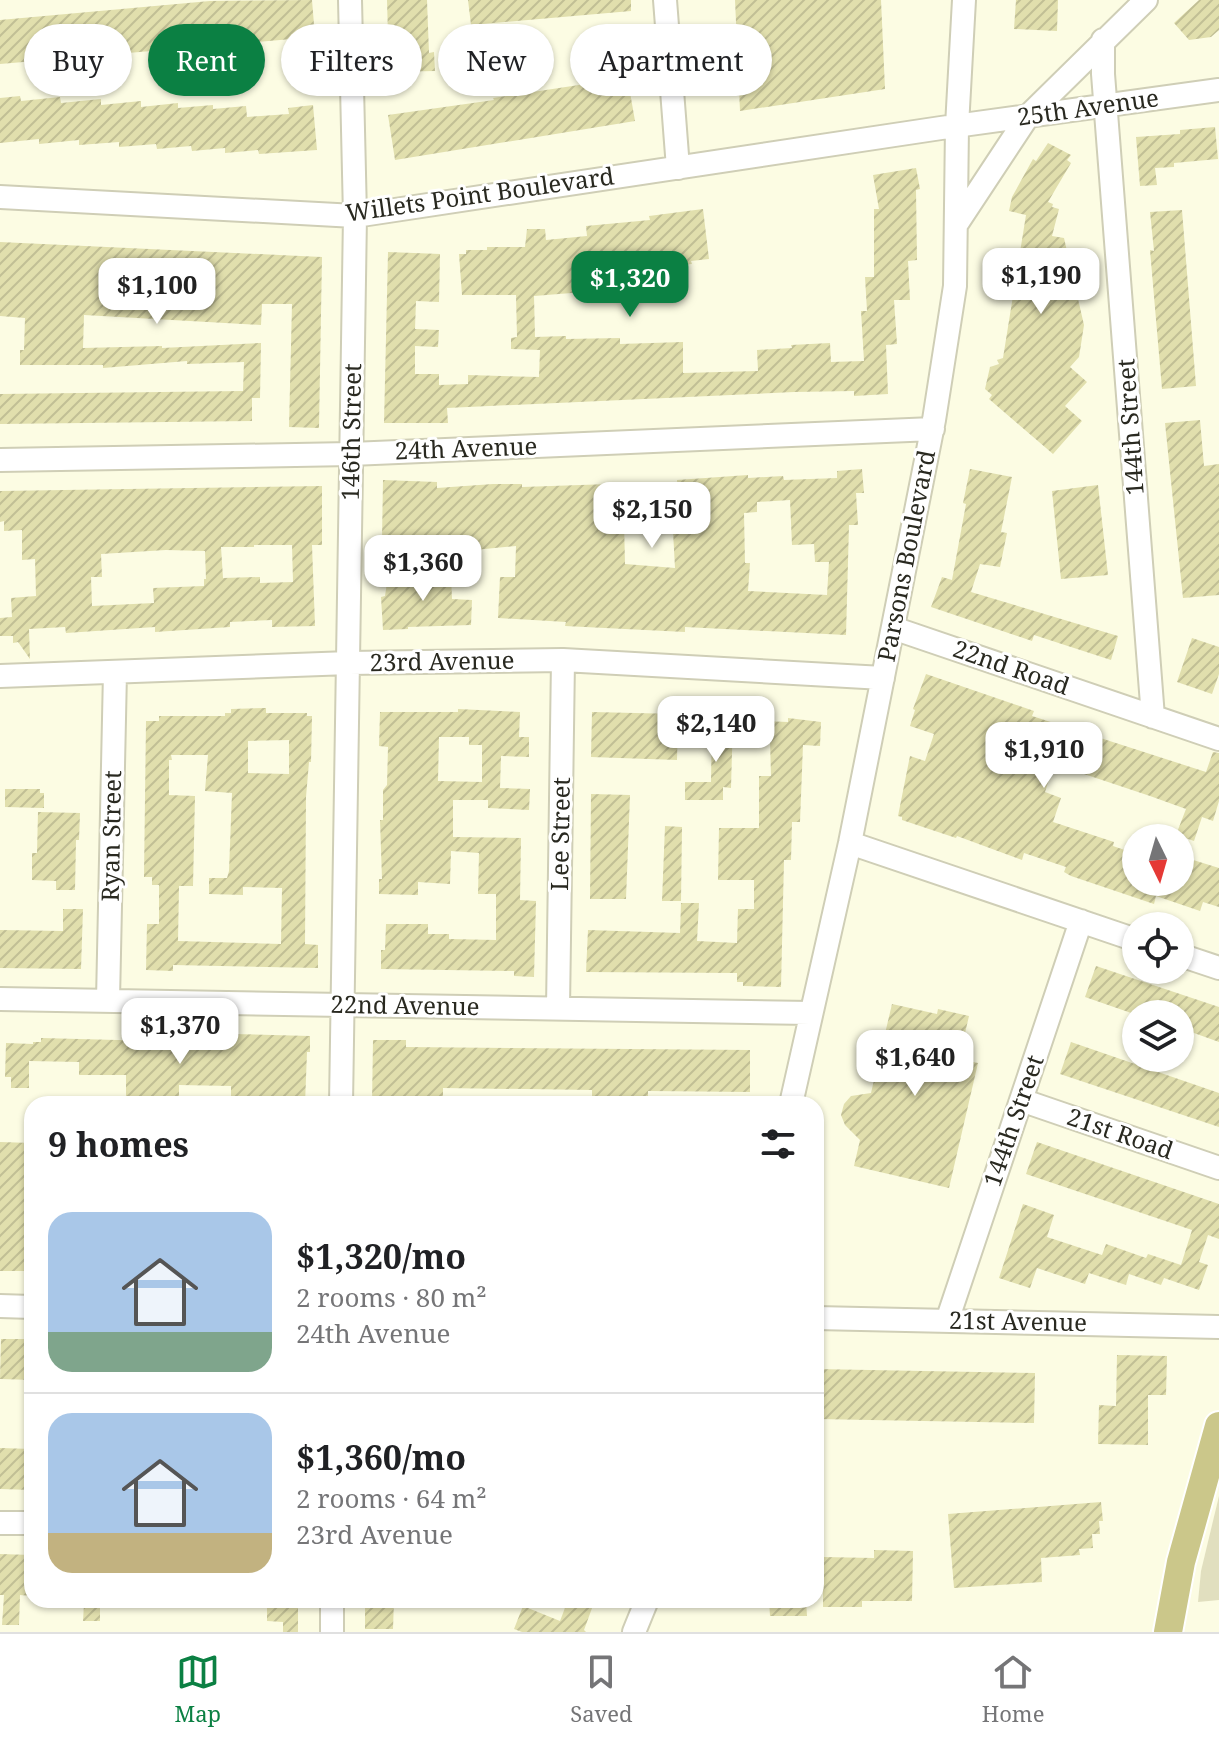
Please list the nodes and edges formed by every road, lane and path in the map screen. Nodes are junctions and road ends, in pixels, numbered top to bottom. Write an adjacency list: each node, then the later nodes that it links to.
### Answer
1 (350, 0): 12 (street, 146th Street)
2 (665, 0): 10 (street)
3 (964, 0): 9 (street, Parsons Boulevard)
4 (1146, 0): 5 (street)
5 (1103, 40): 7 (street, 144th Street); 8 (street)
6 (1219, 90): 7 (street, 25th Avenue)
7 (1106, 104): 8 (street, 25th Avenue); 23 (street, 144th Street)
8 (1028, 116): 9 (street, 25th Avenue); 13 (street)
9 (957, 126): 10 (street, Willets Point Boulevard); 13 (street, Parsons Boulevard)
10 (678, 168): 12 (street, Willets Point Boulevard)
11 (0, 197): 12 (street, Willets Point Boulevard)
12 (355, 216): 15 (street, 146th Street)
13 (956, 225): 14 (street, Parsons Boulevard)
14 (933, 429): 15 (street, 24th Avenue); 17 (street, Parsons Boulevard)
15 (351, 454): 16 (street, 24th Avenue); 19 (street, 146th Street)
16 (0, 460)
17 (893, 628): 22 (street, Parsons Boulevard); 23 (street, 22nd Road)
18 (563, 660): 19 (street, 23rd Avenue); 22 (street, 23rd Avenue); 33 (street, Lee Street)
19 (349, 663): 20 (street, 23rd Avenue); 32 (street, 146th Street)
20 (115, 672): 21 (street, 23rd Avenue); 31 (street, Ryan Street)
21 (0, 676)
22 (883, 678): 25 (street, Parsons Boulevard)
23 (1153, 717): 24 (street, 22nd Road)
24 (1219, 739)
25 (850, 843): 26 (street); 34 (street, Parsons Boulevard)
26 (1081, 921): 27 (street); 37 (street, 144th Street)
27 (1122, 935)
28 (1194, 960): 29 (street)
29 (1219, 968)
30 (0, 999): 31 (street, 22nd Avenue)
31 (108, 1000): 32 (street, 22nd Avenue)
32 (343, 1005): 33 (street, 22nd Avenue); 35 (street, 146th Street)
33 (558, 1008): 34 (street, 22nd Avenue)
34 (810, 1013): 36 (street, Parsons Boulevard)
35 (341, 1096)
36 (793, 1096)
37 (1021, 1100): 38 (street, 21st Road); 42 (street, 144th Street)
38 (1219, 1168)
39 (0, 1306): 40 (street)
40 (24, 1307)
41 (824, 1318): 42 (street, 21st Avenue)
42 (947, 1321): 43 (street, 21st Avenue)
43 (1219, 1327)
44 (1219, 1426): 51 (main road)
45 (0, 1523): 46 (street)
46 (24, 1523)
47 (332, 1608): 49 (street)
48 (644, 1608): 50 (street)
49 (332, 1632)
50 (634, 1632)
51 (1168, 1632)

